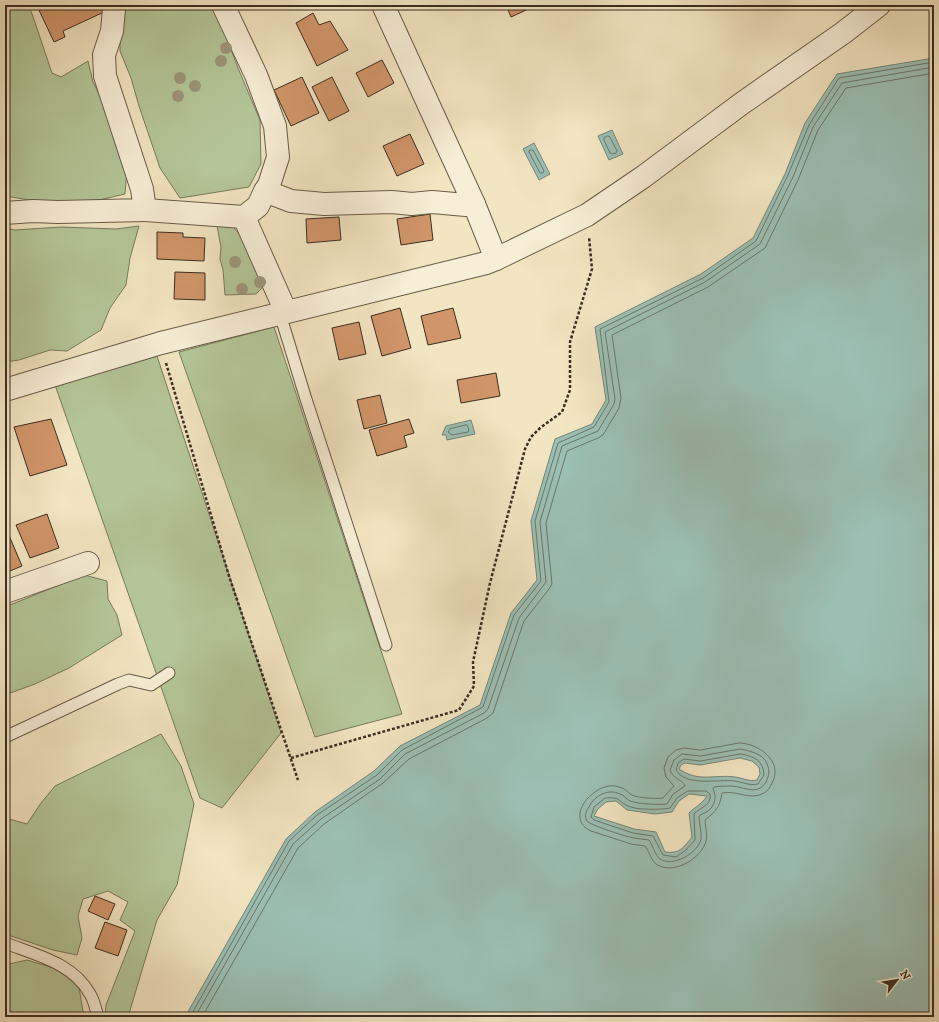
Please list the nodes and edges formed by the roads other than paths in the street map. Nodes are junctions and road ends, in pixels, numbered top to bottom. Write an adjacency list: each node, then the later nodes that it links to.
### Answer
1 (113, 5): 7 (street)
2 (223, 5): 5 (street)
3 (383, 5): 6 (street)
4 (879, 5): 10 (street)
5 (265, 191): 6 (street); 9 (street)
6 (474, 204): 10 (street)
7 (146, 210): 8 (street); 9 (street)
8 (5, 213)
9 (244, 217): 11 (street)
10 (496, 259): 11 (street)
11 (283, 313): 12 (street); 15 (lane)
12 (5, 390)
13 (88, 563): 14 (street)
14 (5, 592)
15 (386, 645)
16 (169, 674): 17 (lane)
17 (5, 737)
18 (5, 943): 19 (lane)
19 (98, 1017)

